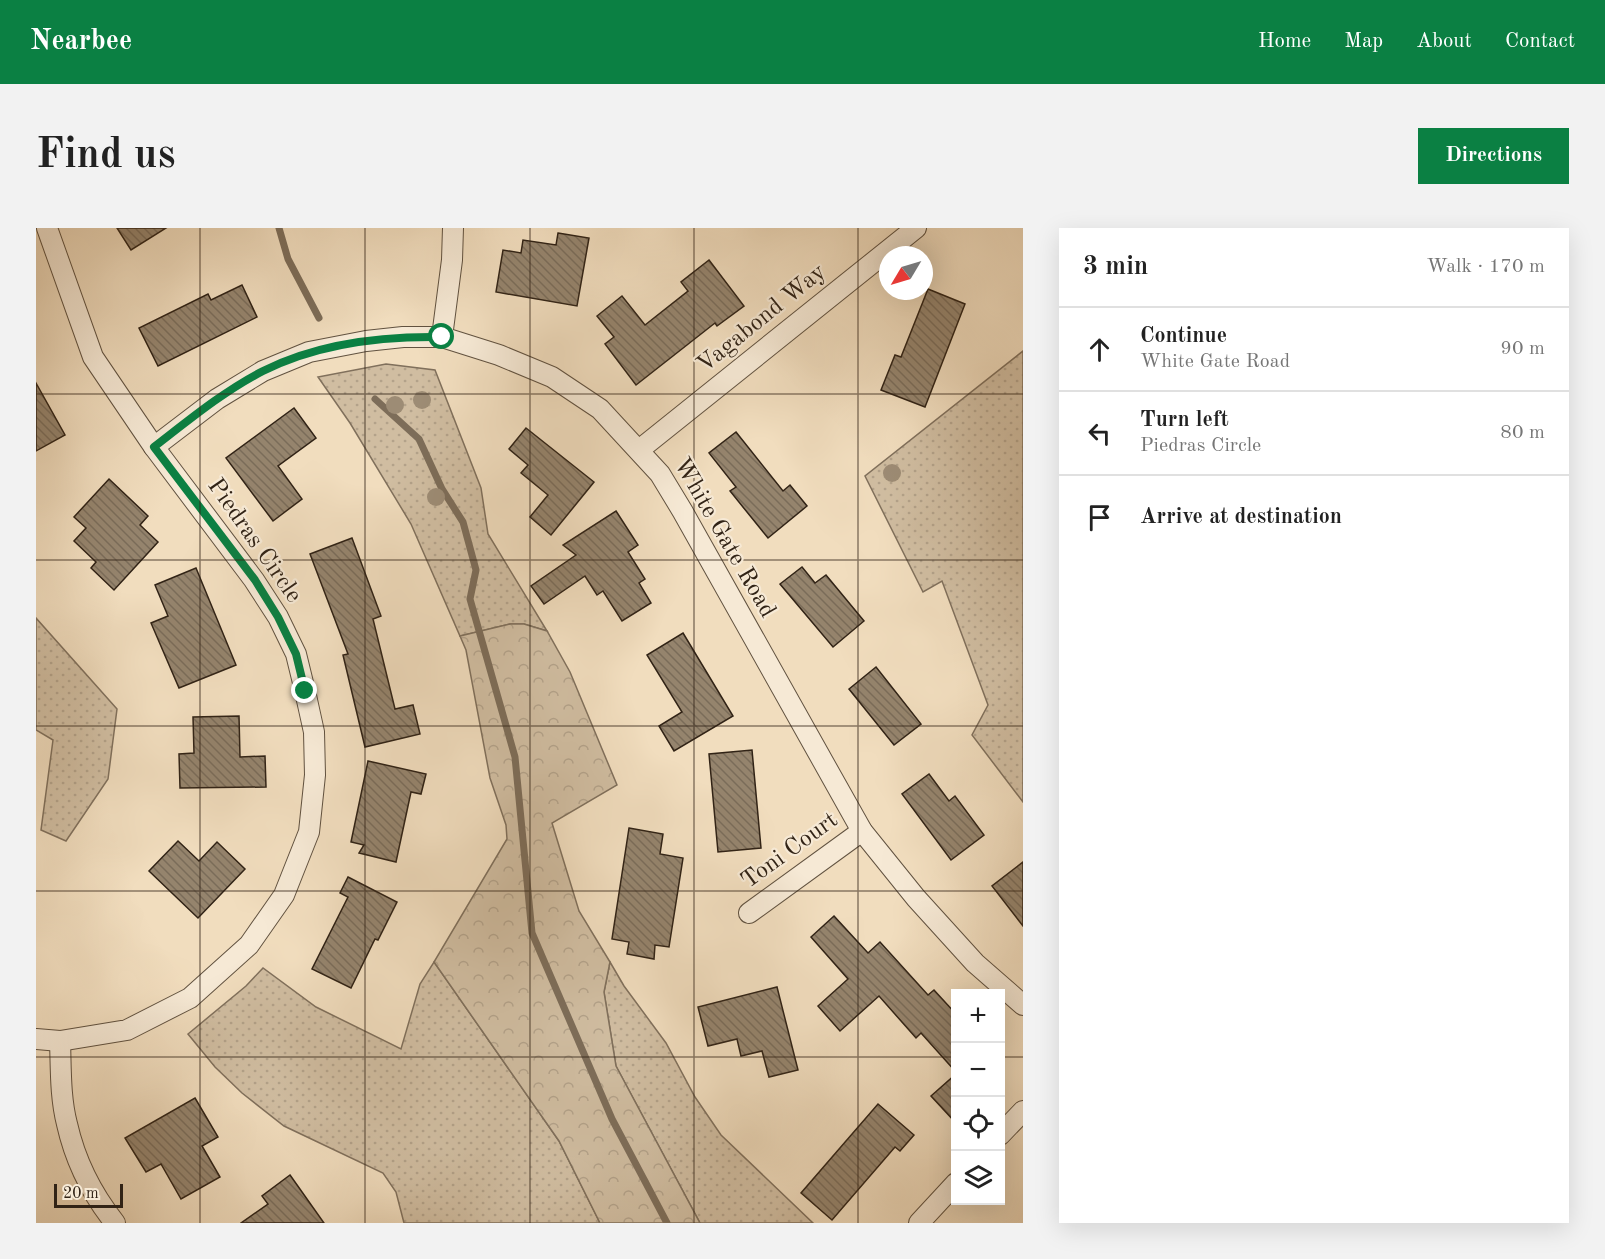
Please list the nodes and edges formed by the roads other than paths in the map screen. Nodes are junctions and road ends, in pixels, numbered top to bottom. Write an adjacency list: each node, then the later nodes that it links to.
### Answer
1 (47, 228): 5 (street, Piedras Circle)
2 (453, 228): 4 (street)
3 (916, 228): 6 (street, Vagabond Way)
4 (442, 337): 5 (street, White Gate Road); 6 (street, White Gate Road)
5 (154, 447): 11 (street, Piedras Circle)
6 (639, 450): 7 (street, White Gate Road)
7 (862, 831): 8 (street, Toni Court); 9 (street, White Gate Road)
8 (749, 912)
9 (1023, 1005)
10 (36, 1039): 11 (street, Piedras Circle)
11 (60, 1041): 15 (street)
12 (1023, 1111): 13 (street)
13 (1005, 1130)
14 (951, 1188): 16 (street)
15 (115, 1223)
16 (919, 1223)

